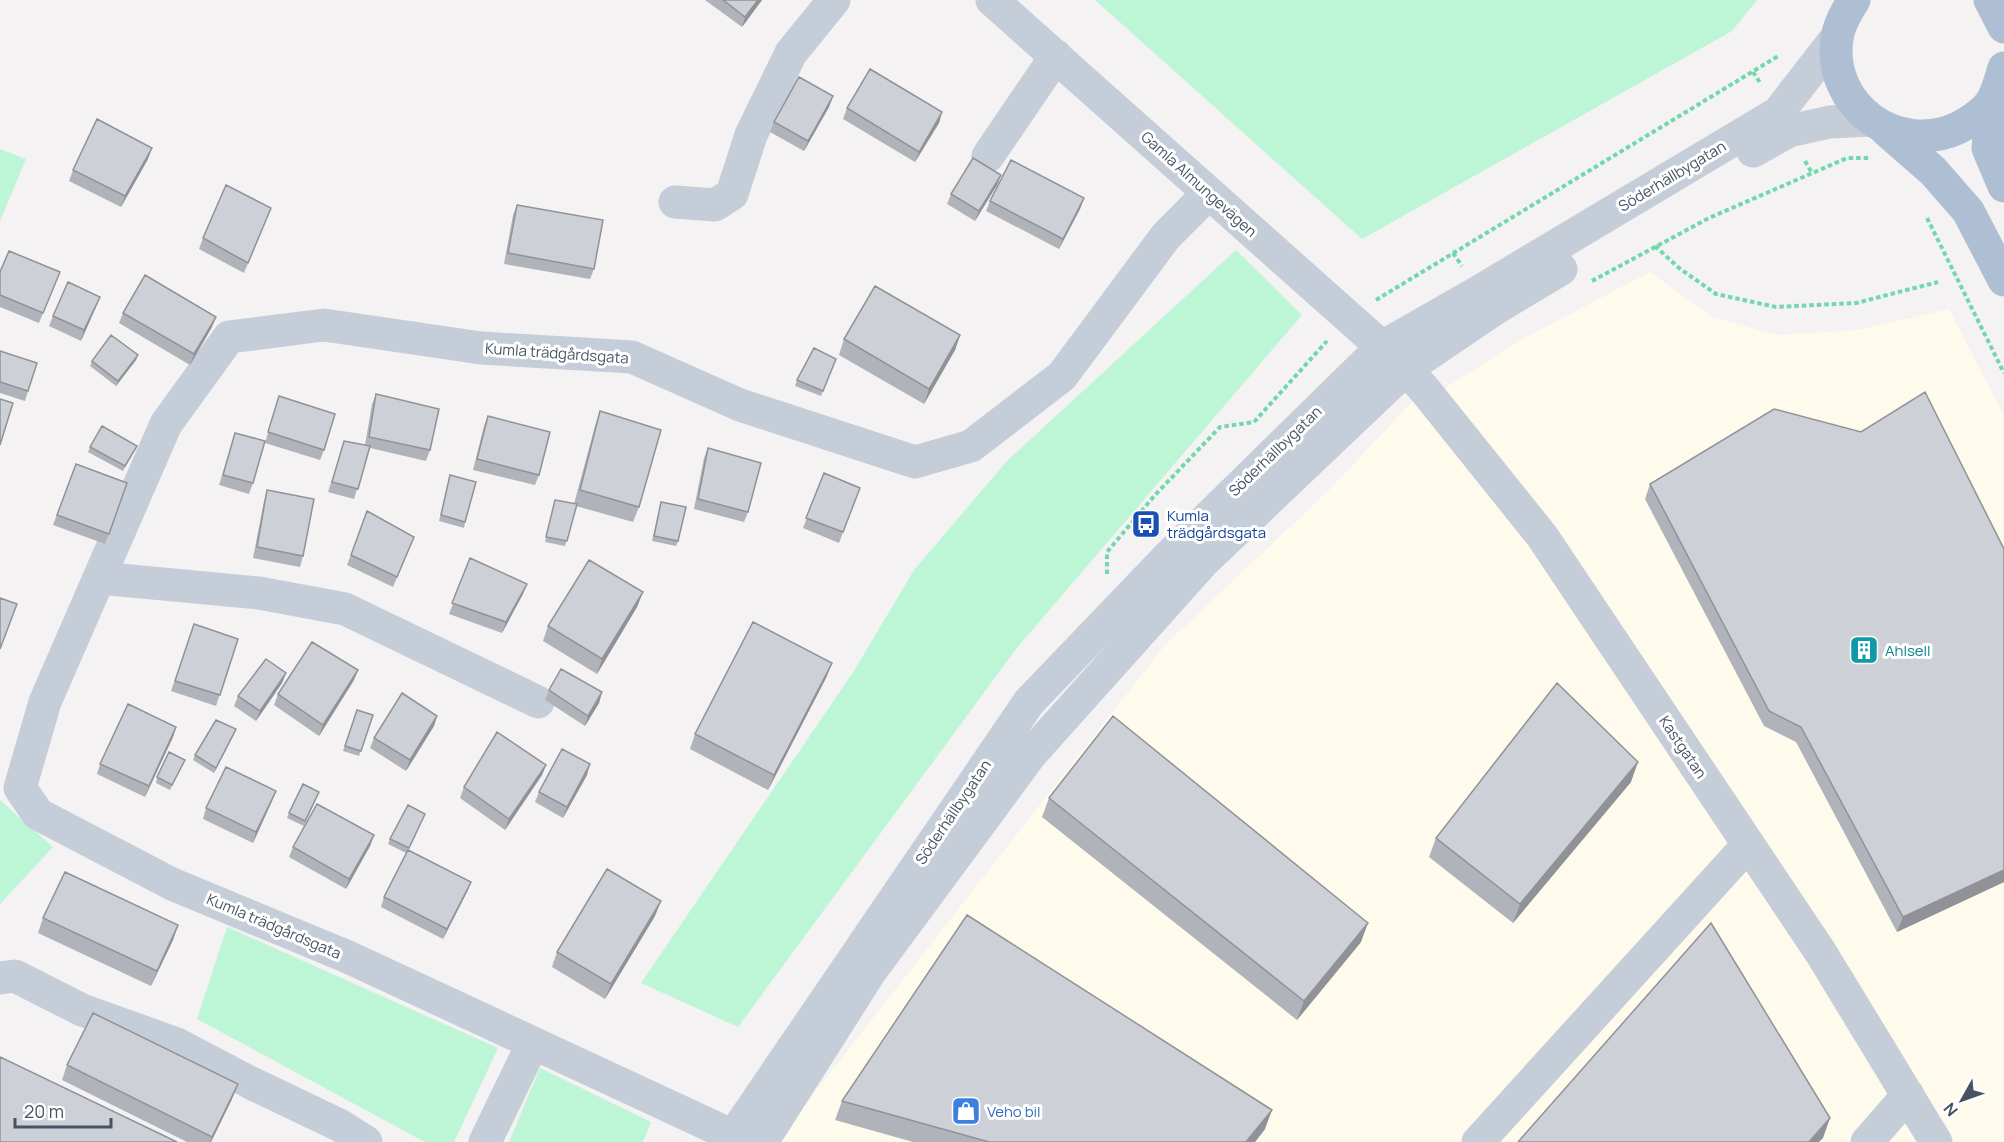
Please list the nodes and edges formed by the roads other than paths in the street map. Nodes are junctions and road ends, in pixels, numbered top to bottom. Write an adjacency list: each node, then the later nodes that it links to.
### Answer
1 (834, 0): 14 (street)
2 (992, 0): 7 (street, Gamla Almungevägen)
3 (1854, 0): 6 (main road)
4 (1990, 0): 5 (main road)
5 (2004, 27)
6 (1837, 38): 10 (main road); 16 (street, Söderhällbygatan)
7 (1056, 56): 11 (street); 13 (street, Gamla Almungevägen)
8 (2004, 68): 9 (main road)
9 (1993, 99): 10 (main road); 12 (main road)
10 (1878, 124): 15 (main road); 17 (street, Söderhällbygatan)
11 (988, 156)
12 (2004, 186)
13 (1209, 193): 16 (street, Gamla Almungevägen); 18 (street, Kumla trädgårdsgata)
14 (675, 202)
15 (2004, 280)
16 (1382, 347): 17 (street, Gamla Almungevägen); 24 (street, Söderhällbygatan)
17 (1406, 369): 20 (street, Kastgatan); 24 (street, Söderhällbygatan)
18 (99, 578): 19 (street); 22 (street, Kumla trädgårdsgata)
19 (538, 702)
20 (1748, 845): 23 (street, Kastgatan); 27 (street)
21 (0, 978): 25 (street)
22 (532, 1043): 24 (street, Kumla trädgårdsgata); 26 (street)
23 (1908, 1095): 28 (street); 29 (street, Kastgatan)
24 (742, 1140)
25 (366, 1142)
26 (485, 1142)
27 (1478, 1142)
28 (1867, 1142)
29 (1936, 1142)

